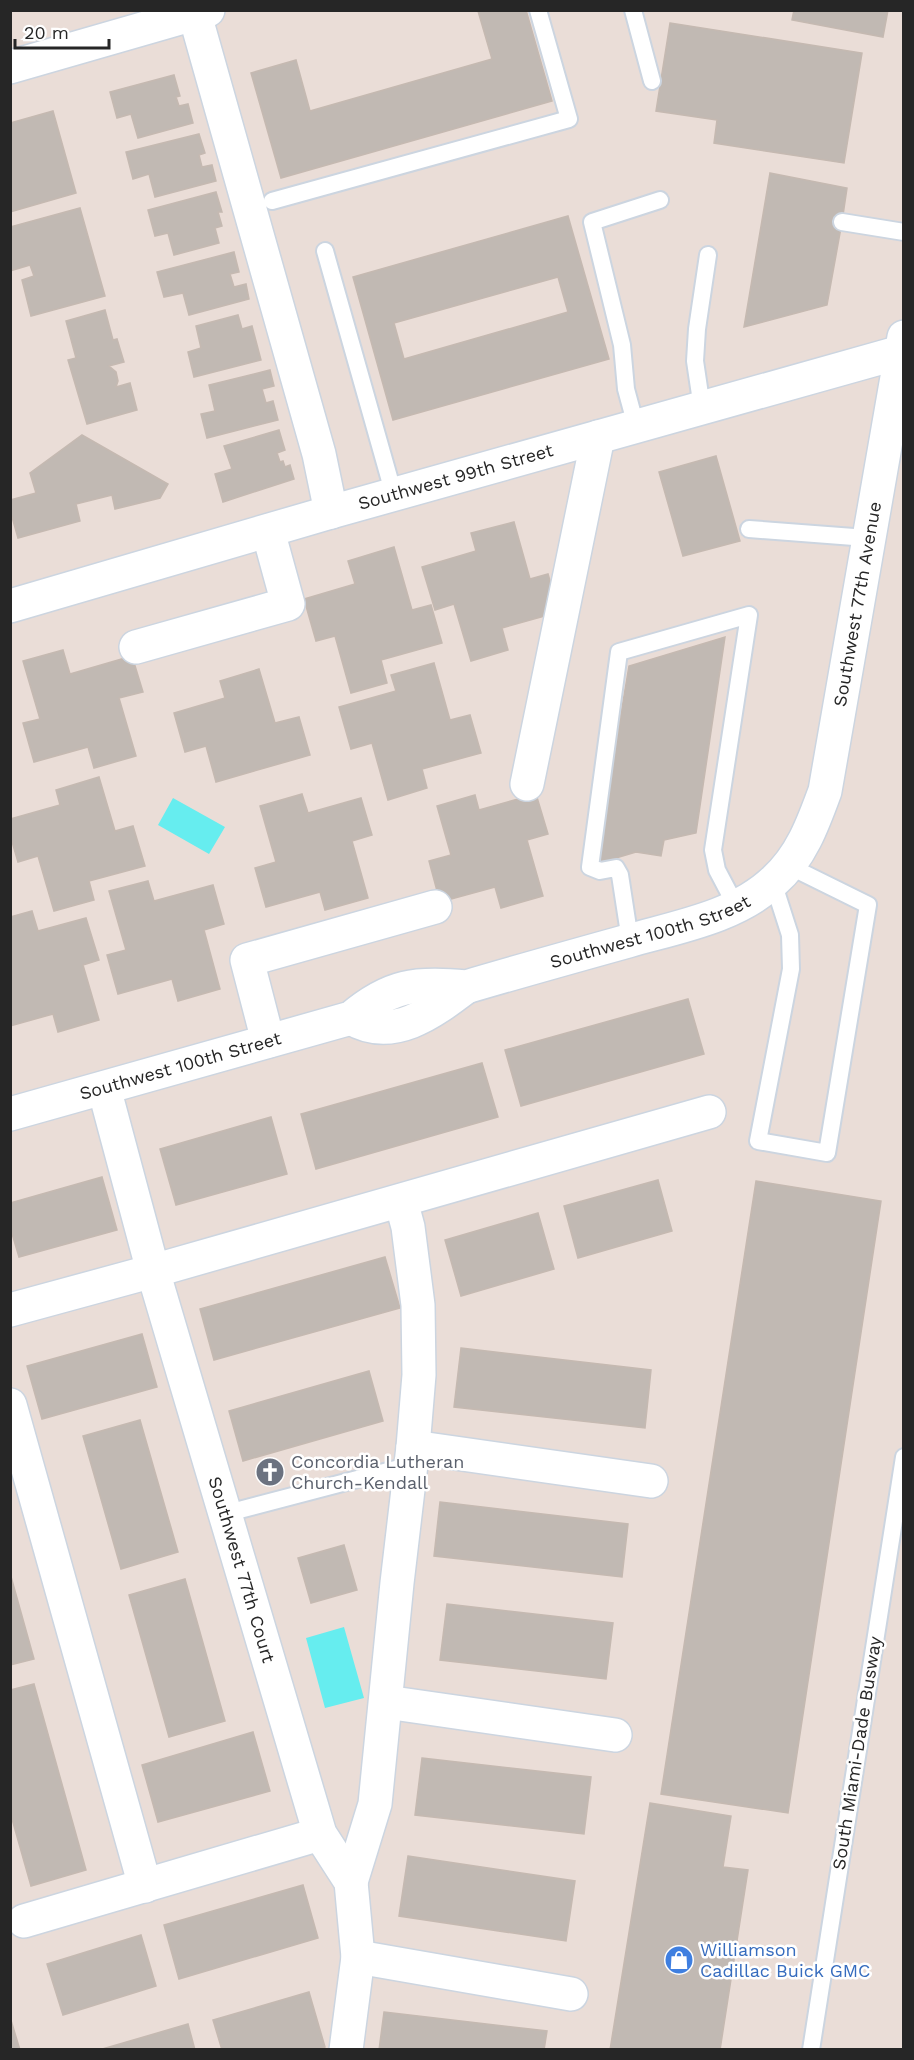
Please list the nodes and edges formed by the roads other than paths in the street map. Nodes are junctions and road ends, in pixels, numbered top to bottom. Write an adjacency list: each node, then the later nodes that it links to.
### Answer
1 (538, 10): 7 (lane)
2 (633, 10): 5 (lane)
3 (201, 13): 4 (street); 17 (street)
4 (10, 67)
5 (652, 81)
6 (660, 200): 14 (lane)
7 (272, 201)
8 (842, 222): 9 (lane)
9 (903, 232)
10 (325, 251): 16 (lane)
11 (708, 255): 13 (lane)
12 (902, 344): 13 (street, Southwest 99th Street); 20 (street, Southwest 77th Avenue)
13 (702, 408): 14 (street, Southwest 99th Street)
14 (636, 426): 15 (street, Southwest 99th Street)
15 (598, 437): 16 (street, Southwest 99th Street); 23 (street)
16 (394, 495): 17 (street, Southwest 99th Street)
17 (331, 512): 19 (street, Southwest 99th Street)
18 (749, 529): 20 (lane)
19 (268, 531): 21 (street, Southwest 99th Street); 22 (street)
20 (867, 538): 24 (street, Southwest 77th Avenue)
21 (10, 606)
22 (136, 647)
23 (527, 784)
24 (781, 874): 24 (lane); 25 (street, Southwest 100th Street)
25 (736, 906): 27 (street, Southwest 100th Street); 27 (lane)
26 (435, 907): 28 (street)
27 (630, 940): 28 (street, Southwest 100th Street)
28 (268, 1041): 29 (street, Southwest 100th Street)
29 (104, 1088): 31 (street, Southwest 100th Street); 33 (street, Southwest 77th Court)
30 (709, 1112): 32 (street)
31 (10, 1114)
32 (401, 1201): 33 (street); 36 (street)
33 (153, 1271): 34 (street); 39 (street, Southwest 77th Court)
34 (10, 1310)
35 (10, 1405): 44 (street)
36 (412, 1456): 38 (street); 39 (lane); 40 (street)
37 (903, 1457): 49 (lane, South Miami-Dade Busway)
38 (651, 1481)
39 (224, 1514): 42 (street, Southwest 77th Court)
40 (386, 1702): 41 (street); 43 (street)
41 (615, 1735)
42 (320, 1834): 43 (street, Southwest 77th Court); 44 (street)
43 (351, 1882): 46 (street, Southwest 77th Court)
44 (145, 1886): 45 (street)
45 (24, 1921)
46 (358, 1957): 47 (street); 48 (street, Southwest 77th Court)
47 (571, 1994)
48 (346, 2049)
49 (811, 2049)

